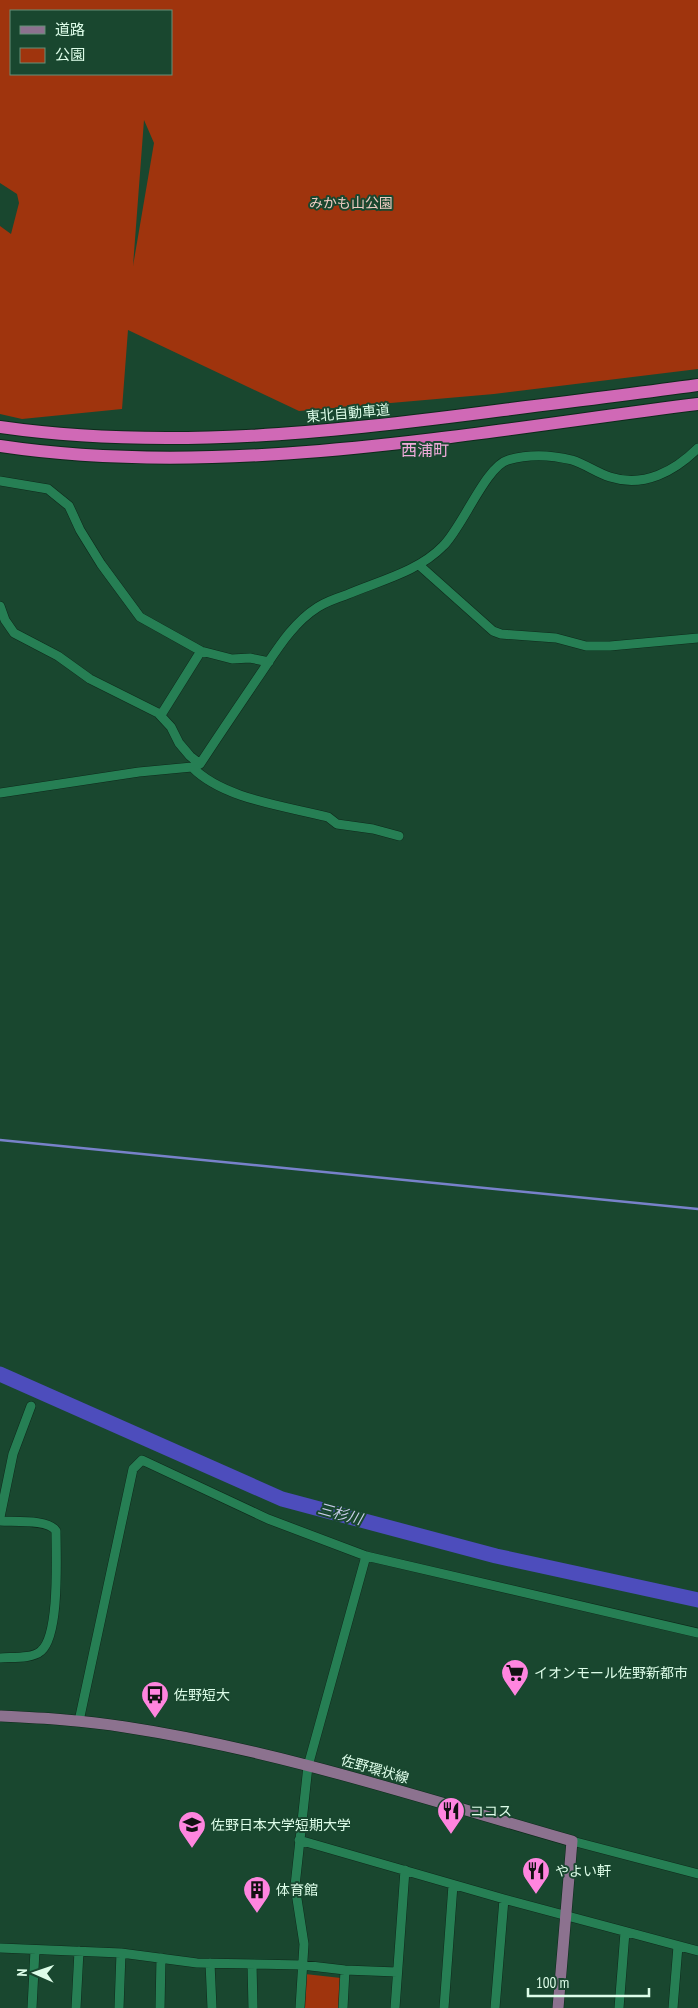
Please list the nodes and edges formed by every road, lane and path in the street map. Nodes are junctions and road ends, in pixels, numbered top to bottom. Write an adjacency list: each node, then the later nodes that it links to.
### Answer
1 (698, 385): 3 (highway, 東北自動車道)
2 (698, 404): 4 (highway)
3 (0, 427)
4 (0, 446)
5 (698, 448): 7 (street)
6 (0, 481): 10 (street)
7 (419, 565): 9 (street); 11 (street)
8 (0, 606): 12 (street)
9 (698, 638)
10 (201, 651): 11 (street); 12 (street)
11 (269, 662): 13 (street)
12 (161, 716): 13 (street)
13 (196, 766): 14 (street); 15 (street)
14 (0, 793)
15 (399, 836)
16 (32, 1406): 17 (street)
17 (0, 1516)
18 (0, 1521): 21 (street)
19 (366, 1556): 20 (street); 23 (street); 24 (street)
20 (698, 1633)
21 (0, 1658)
22 (0, 1716): 23 (main road, 佐野環状線)
23 (79, 1721): 24 (main road, 佐野環状線)
24 (308, 1766): 25 (street); 26 (main road, 佐野環状線)
25 (299, 1840): 27 (street); 42 (street)
26 (572, 1841): 28 (street); 31 (main road)
27 (405, 1870): 29 (street); 44 (street)
28 (698, 1874)
29 (453, 1884): 30 (street); 54 (street)
30 (504, 1899): 31 (street); 55 (street)
31 (566, 1916): 32 (street); 56 (main road)
32 (625, 1932): 33 (street); 57 (street)
33 (678, 1946): 37 (street); 58 (street)
34 (0, 1948): 35 (street)
35 (35, 1950): 36 (street); 45 (street)
36 (79, 1951): 38 (street); 46 (street)
37 (698, 1951)
38 (121, 1952): 39 (street); 47 (street)
39 (161, 1958): 40 (street); 48 (street)
40 (210, 1963): 41 (street); 49 (street)
41 (252, 1964): 42 (street); 50 (street)
42 (302, 1964): 43 (street); 51 (street)
43 (345, 1970): 44 (street); 52 (street)
44 (397, 1972): 53 (street)
45 (32, 2008)
46 (76, 2008)
47 (119, 2008)
48 (160, 2008)
49 (212, 2008)
50 (253, 2008)
51 (300, 2008)
52 (343, 2008)
53 (395, 2008)
54 (444, 2008)
55 (495, 2008)
56 (558, 2008)
57 (619, 2008)
58 (673, 2008)

